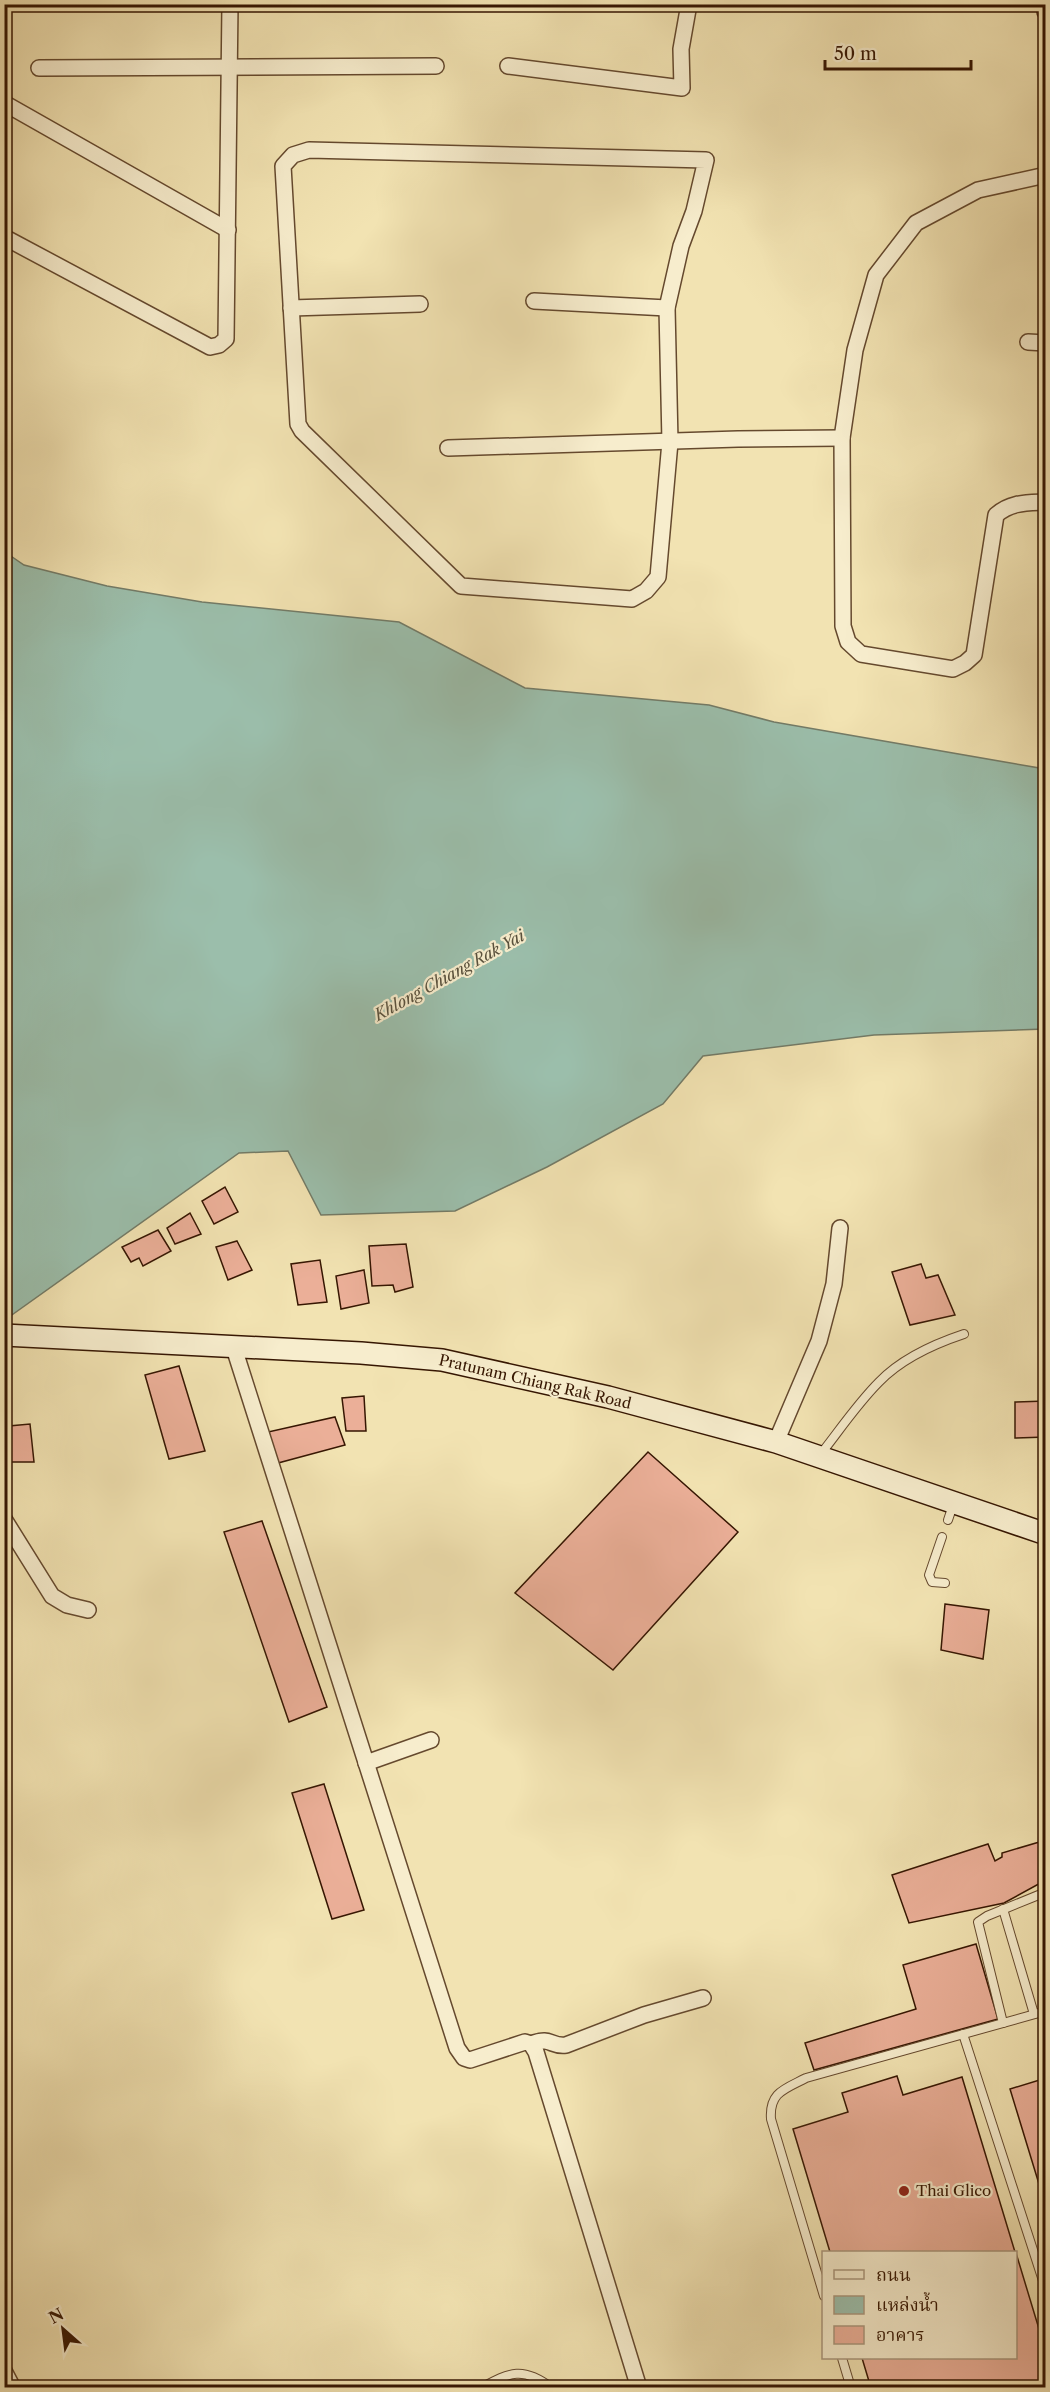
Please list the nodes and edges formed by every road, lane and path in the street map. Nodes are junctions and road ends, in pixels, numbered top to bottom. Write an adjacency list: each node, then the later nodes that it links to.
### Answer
1 (230, 4): 6 (street)
2 (689, 4): 4 (street)
3 (436, 66): 6 (street)
4 (508, 66)
5 (39, 68): 6 (street)
6 (229, 68): 9 (street)
7 (4, 103): 9 (street)
8 (1046, 175): 17 (street)
9 (228, 230): 10 (street)
10 (4, 237)
11 (534, 301): 14 (street)
12 (420, 304): 13 (street)
13 (291, 308): 14 (street); 18 (street)
14 (667, 308): 18 (street)
15 (1028, 342): 16 (street)
16 (1046, 343)
17 (842, 438): 18 (street); 20 (street)
18 (670, 442): 19 (street)
19 (448, 448)
20 (1046, 502)
21 (840, 1228): 25 (street)
22 (964, 1334): 26 (lane)
23 (4, 1335): 24 (street, Pratunam Chiang Rak Road)
24 (234, 1348): 25 (street, Pratunam Chiang Rak Road); 33 (street)
25 (776, 1442): 26 (street, Pratunam Chiang Rak Road)
26 (819, 1456): 28 (street, Pratunam Chiang Rak Road)
27 (4, 1519): 31 (street)
28 (1046, 1534)
29 (942, 1537): 30 (lane)
30 (945, 1583)
31 (88, 1610)
32 (431, 1740): 33 (street)
33 (366, 1763): 41 (street)
34 (1046, 1892): 35 (lane)
35 (1003, 1909): 38 (lane); 39 (lane)
36 (703, 1998): 41 (street)
37 (1046, 2011): 38 (lane)
38 (1034, 2014): 39 (lane)
39 (1003, 2023): 40 (lane)
40 (963, 2034): 42 (lane); 43 (lane)
41 (531, 2044): 49 (street)
42 (822, 2289)
43 (1046, 2290)
44 (842, 2359): 50 (lane)
45 (4, 2371): 46 (street)
46 (13, 2388)
47 (480, 2388): 48 (lane)
48 (552, 2388)
49 (639, 2388)
50 (851, 2388)

